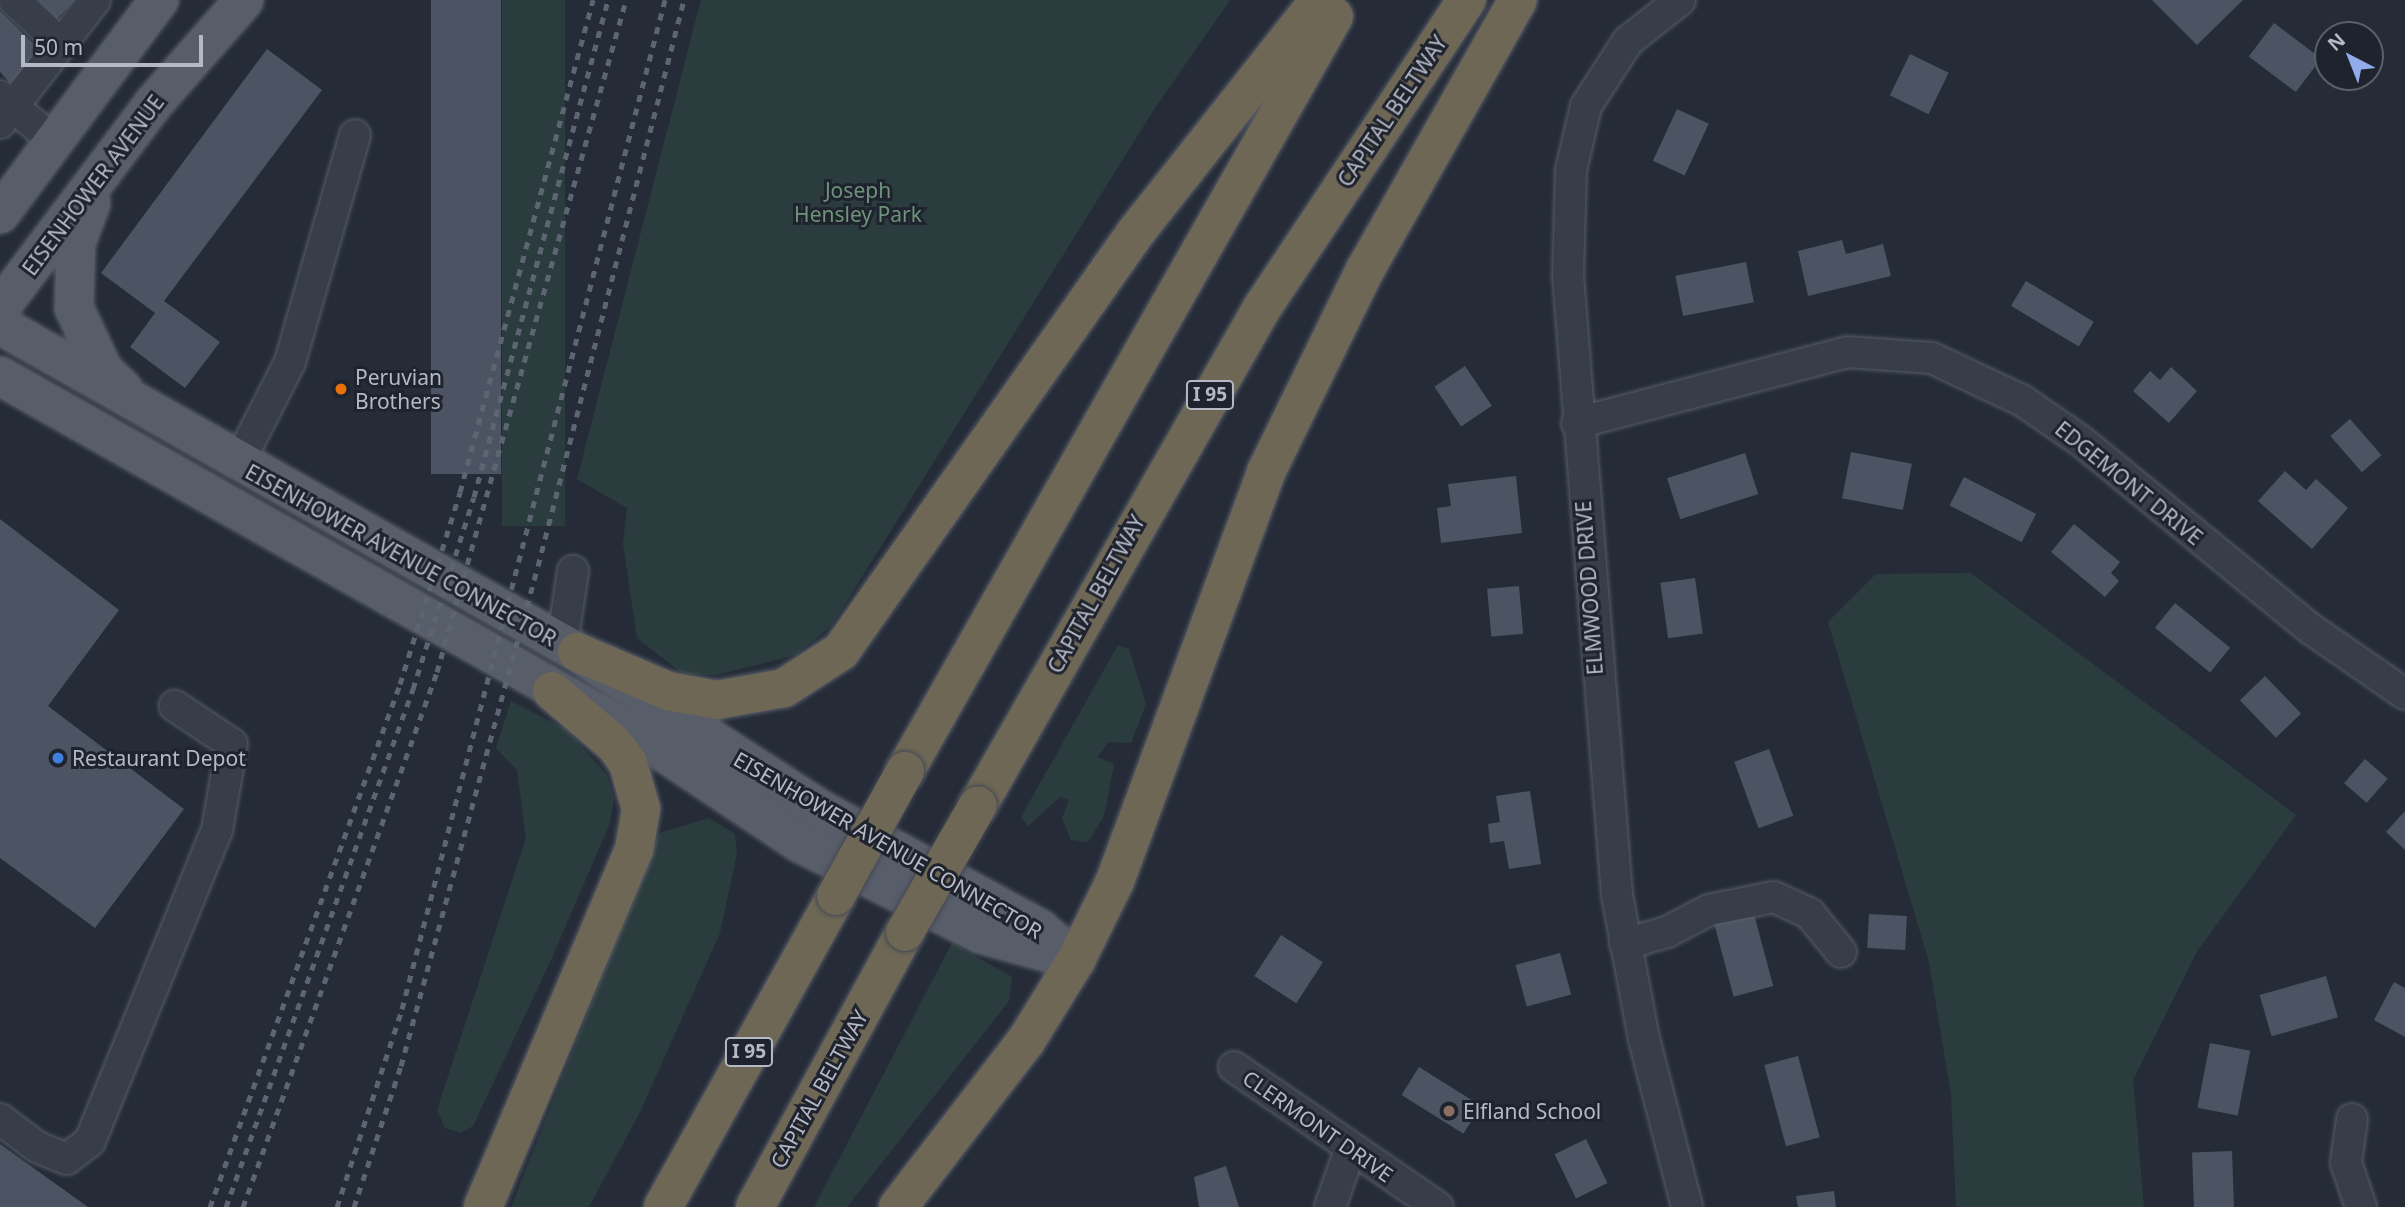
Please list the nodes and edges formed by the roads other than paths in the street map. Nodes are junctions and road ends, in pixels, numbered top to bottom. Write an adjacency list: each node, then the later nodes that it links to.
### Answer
1 (14, 0): 10 (street)
2 (95, 0): 10 (street)
3 (159, 0): 13 (main road)
4 (244, 0): 14 (main road, EISENHOWER AVENUE)
5 (1320, 0): 23 (highway)
6 (1345, 0): 35 (highway, I 95, bridge)
7 (1467, 0): 36 (highway, CAPITAL BELTWAY / I 95, bridge)
8 (1518, 0): 29 (highway)
9 (1680, 0): 20 (street, ELMWOOD DRIVE)
10 (61, 44): 11 (street)
11 (4, 109): 13 (street)
12 (355, 135): 21 (street)
13 (54, 141): 15 (main road)
14 (111, 159): 16 (main road, EISENHOWER AVENUE); 19 (main road)
15 (0, 214)
16 (0, 308)
17 (0, 325): 19 (main road, EISENHOWER AVENUE CONNECTOR)
18 (0, 376): 24 (main road, EISENHOWER AVENUE CONNECTOR)
19 (147, 414): 21 (main road, EISENHOWER AVENUE CONNECTOR)
20 (1577, 424): 25 (street, EDGEMONT DRIVE); 27 (street, ELMWOOD DRIVE)
21 (237, 464): 23 (main road, EISENHOWER AVENUE CONNECTOR)
22 (573, 571): 23 (street)
23 (569, 648): 29 (main road, EISENHOWER AVENUE CONNECTOR)
24 (552, 691): 29 (main road, EISENHOWER AVENUE CONNECTOR); 34 (highway)
25 (2405, 694)
26 (174, 706): 31 (street)
27 (1625, 944): 28 (street); 40 (street, ELMWOOD DRIVE)
28 (1841, 952)
29 (1076, 960): 37 (highway)
30 (1234, 1068): 33 (street, CLERMONT DRIVE)
31 (0, 1119)
32 (2352, 1119): 41 (street)
33 (1350, 1150): 38 (street); 39 (street, CLERMONT DRIVE)
34 (483, 1207)
35 (663, 1207)
36 (755, 1207)
37 (898, 1207)
38 (1330, 1207)
39 (1438, 1207)
40 (1686, 1207)
41 (2361, 1207)

